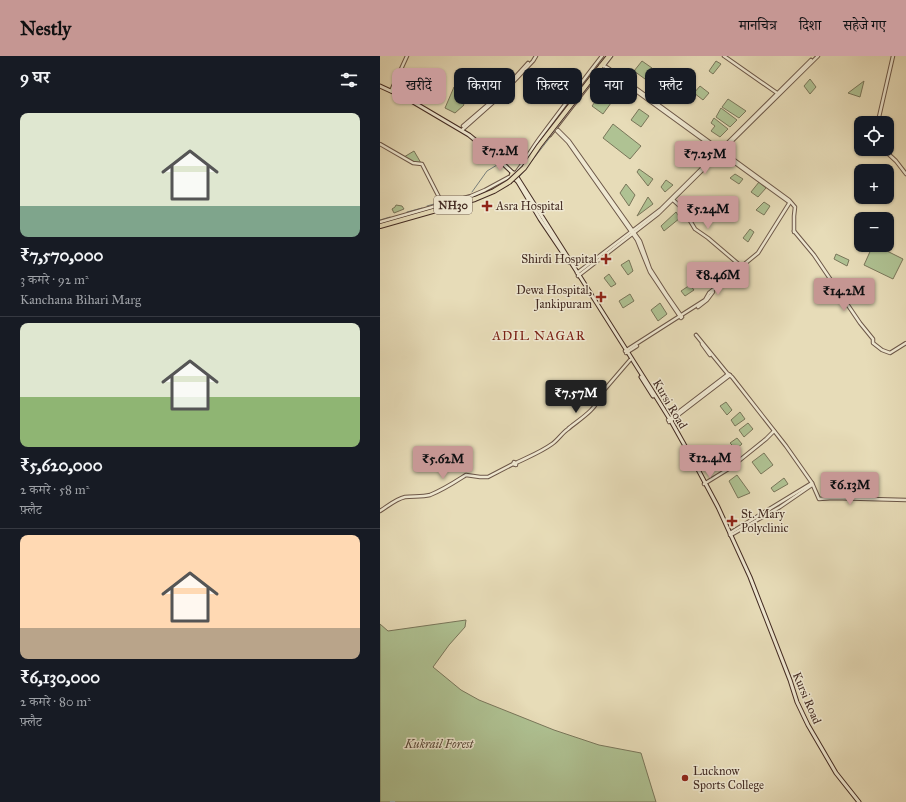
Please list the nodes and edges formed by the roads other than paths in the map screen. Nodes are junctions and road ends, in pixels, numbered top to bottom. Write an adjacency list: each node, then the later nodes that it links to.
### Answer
1 (407, 56): 10 (street)
2 (535, 56): 13 (street)
3 (602, 56): 18 (street)
4 (608, 56): 8 (highway, NH30)
5 (726, 56): 11 (street)
6 (817, 56): 11 (street)
7 (893, 56): 12 (street)
8 (602, 66): 16 (street); 19 (street); 25 (highway, NH30, bridge)
9 (380, 86): 10 (main road, Kursi Road)
10 (391, 91): 13 (main road, Kursi Road)
11 (779, 94): 16 (street)
12 (878, 116)
13 (461, 130): 21 (main road, Kursi Road)
14 (557, 131): 27 (street)
15 (380, 144): 23 (street)
16 (720, 151): 22 (street); 24 (street)
17 (891, 156): 20 (street)
18 (527, 158): 19 (street); 21 (street)
19 (530, 161): 21 (street)
20 (906, 174)
21 (514, 176): 23 (street); 26 (street); 29 (main road, Kursi Road)
22 (672, 199): 27 (street); 28 (street)
23 (442, 202): 25 (street)
24 (790, 202): 28 (street); 32 (street)
25 (395, 219): 26 (highway, NH30)
26 (380, 225)
27 (633, 232): 29 (street); 30 (street)
28 (742, 267): 30 (street)
29 (578, 274): 33 (main road, Kursi Road)
30 (681, 317): 33 (street)
31 (696, 335): 35 (street)
32 (906, 343)
33 (626, 352): 34 (main road, Kursi Road); 36 (main road, Kursi Road)
34 (630, 360): 36 (main road, Kursi Road); 41 (street)
35 (729, 376): 36 (street); 37 (street)
36 (670, 421): 38 (main road, Kursi Road)
37 (773, 431): 38 (street); 39 (street)
38 (704, 483): 42 (main road, Kursi Road)
39 (812, 484): 40 (street); 42 (street)
40 (906, 500)
41 (380, 511)
42 (730, 535): 43 (main road, Kursi Road)
43 (858, 802)

